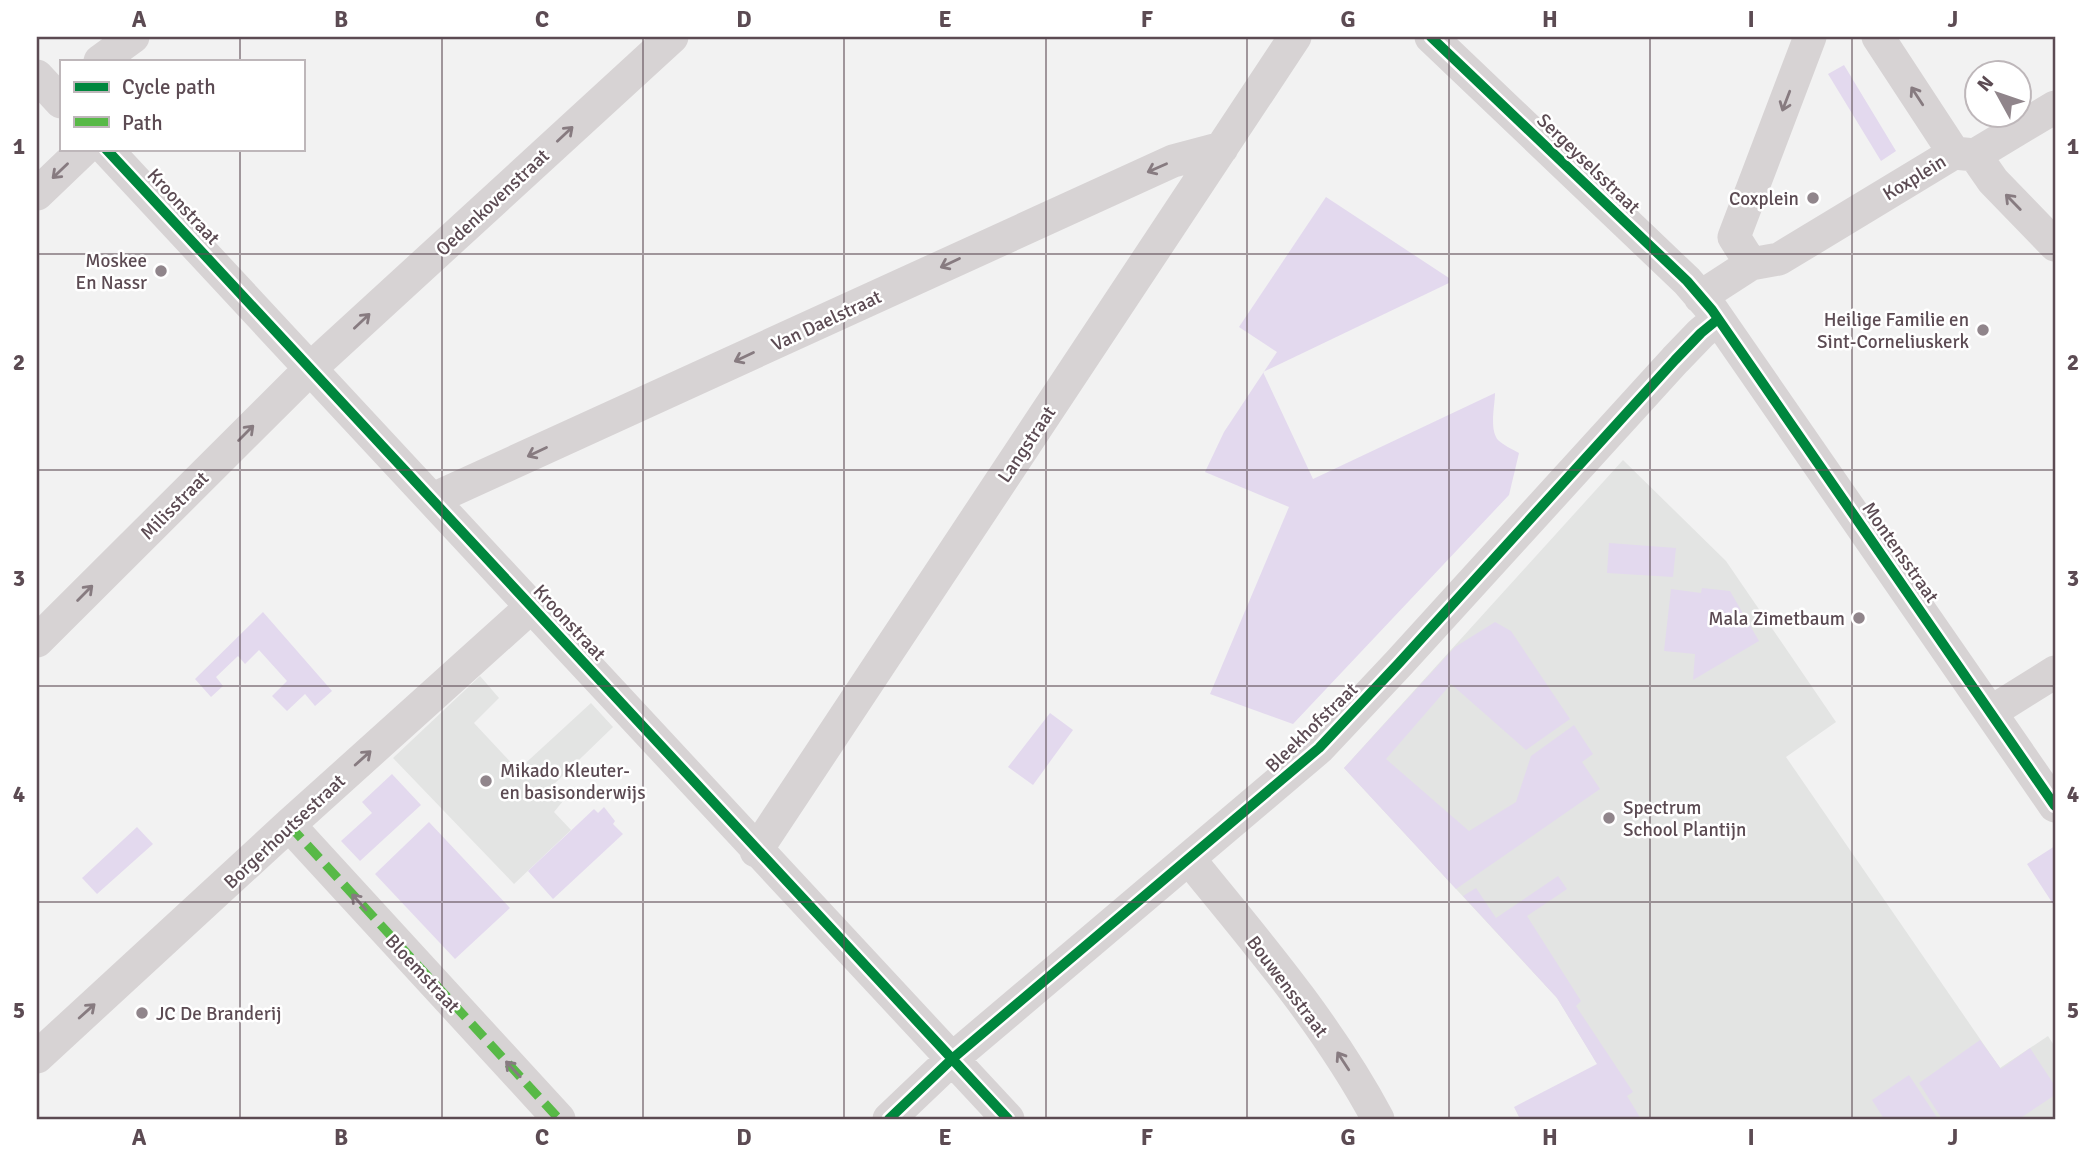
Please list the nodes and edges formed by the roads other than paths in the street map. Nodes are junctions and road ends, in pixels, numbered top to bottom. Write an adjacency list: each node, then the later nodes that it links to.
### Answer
1 (133, 37): 7 (street)
2 (672, 37): 17 (street, Oedenkovenstraat, one-way to 2)
3 (1295, 37): 9 (street, Langstraat)
4 (1431, 37): 16 (street, Sergeyselsstraat)
5 (1810, 37): 15 (street, one-way to 15)
6 (1878, 37): 12 (street, Koxplein, one-way to 6)
7 (101, 60)
8 (2055, 107): 12 (street)
9 (1222, 148): 18 (street, Van Daelstraat, one-way to 18); 25 (street, Langstraat)
10 (83, 150): 13 (street, one-way to 13)
11 (107, 150): 17 (street, Kroonstraat)
12 (1965, 154): 14 (street, one-way to 12); 15 (street, Koxplein)
13 (37, 194)
14 (2055, 245)
15 (1751, 264): 16 (street, Koxplein)
16 (1709, 308): 22 (street, Montensstraat); 26 (street, Bleekhofstraat)
17 (312, 368): 18 (street, Kroonstraat); 20 (street, Milisstraat, one-way to 17)
18 (433, 499): 19 (street, Kroonstraat)
19 (531, 607): 24 (street, Borgerhoutsestraat, one-way to 19); 25 (street, Kroonstraat)
20 (37, 642)
21 (2055, 672): 22 (street)
22 (1991, 712): 23 (street, Montensstraat)
23 (2055, 806)
24 (289, 825): 27 (street, Borgerhoutsestraat, one-way to 24); 29 (street, Bloemstraat, one-way to 24)
25 (756, 851): 28 (street, Kroonstraat)
26 (1189, 859): 28 (street, Bleekhofstraat); 32 (street, Bouwensstraat, one-way to 26)
27 (37, 1057)
28 (952, 1059): 30 (street, Bleekhofstraat); 31 (street, Kroonstraat)
29 (559, 1119)
30 (889, 1119)
31 (1008, 1119)
32 (1378, 1119)

